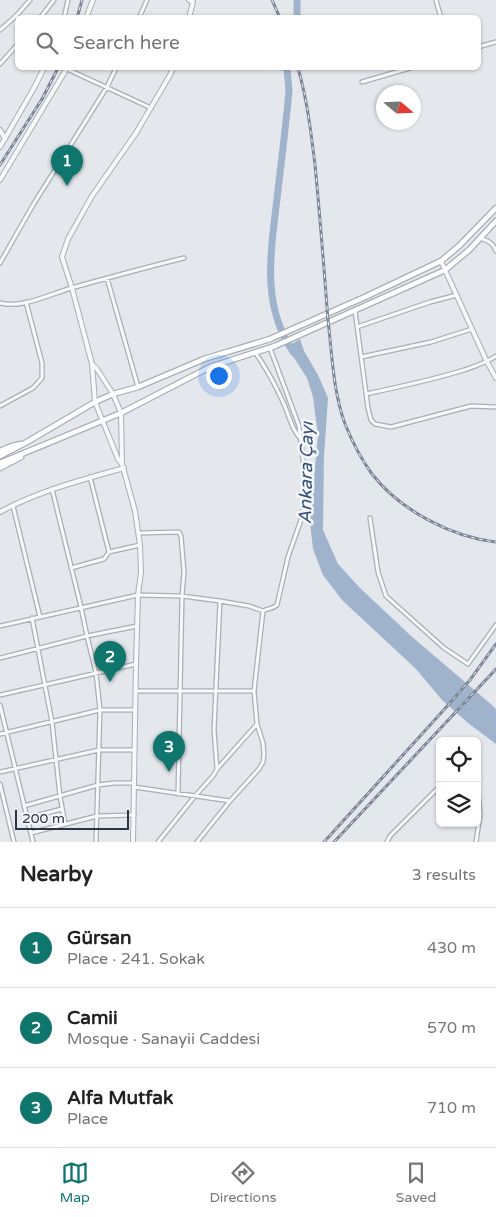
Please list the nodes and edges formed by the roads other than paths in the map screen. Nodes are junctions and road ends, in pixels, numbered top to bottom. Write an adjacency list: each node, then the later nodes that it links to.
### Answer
1 (30, 0): 8 (street)
2 (54, 0): 9 (street)
3 (68, 0): 10 (street)
4 (93, 0): 11 (street)
5 (147, 0): 12 (street)
6 (191, 0): 13 (street)
7 (436, 0): 14 (street)
8 (19, 15)
9 (42, 15)
10 (65, 15)
11 (87, 15)
12 (140, 15)
13 (188, 15)
14 (440, 15)
15 (15, 19): 16 (street)
16 (0, 30)
17 (496, 42): 18 (street)
18 (481, 46)
19 (15, 47): 20 (street)
20 (0, 64)
21 (43, 70): 31 (street)
22 (66, 70): 33 (street)
23 (71, 70): 28 (street)
24 (115, 70): 28 (street)
25 (172, 70): 29 (street)
26 (403, 70): 27 (street)
27 (362, 82)
28 (107, 87): 29 (street); 41 (street)
29 (151, 108): 44 (street)
30 (0, 130): 31 (street)
31 (3, 137): 32 (street)
32 (0, 147)
33 (0, 180)
34 (496, 208): 40 (main road)
35 (496, 221): 36 (main road)
36 (480, 238): 37 (street); 42 (main road)
37 (495, 245): 38 (street)
38 (496, 251)
39 (184, 258): 43 (street)
40 (441, 261): 42 (street); 58 (main road)
41 (0, 264)
42 (445, 270): 45 (street); 48 (main road)
43 (107, 278): 44 (street); 58 (street)
44 (72, 288): 46 (street); 56 (street)
45 (457, 295): 49 (street); 50 (street)
46 (26, 302): 47 (street); 62 (street)
47 (0, 303)
48 (355, 311): 49 (street); 51 (main road)
49 (357, 327): 54 (street)
50 (472, 329): 54 (street); 55 (street)
51 (270, 348): 52 (main road); 66 (street)
52 (255, 352): 64 (main road); 66 (street)
53 (496, 356): 55 (street)
54 (361, 357): 60 (street)
55 (487, 362): 57 (street); 60 (street)
56 (92, 364): 59 (street); 61 (street)
57 (496, 378)
58 (138, 387): 59 (main road)
59 (114, 394): 61 (main road); 64 (street)
60 (366, 394): 63 (street)
61 (95, 402): 65 (street); 67 (main road)
62 (0, 406)
63 (496, 407)
64 (121, 413): 65 (main road); 72 (street)
65 (102, 421): 68 (main road); 72 (street)
66 (300, 439): 87 (street)
67 (27, 442): 69 (main road); 70 (main road)
68 (32, 450): 71 (main road); 73 (main road)
69 (0, 451)
70 (0, 456)
71 (0, 463)
72 (123, 466): 74 (street); 79 (street)
73 (0, 468)
74 (90, 478): 75 (street); 81 (street)
75 (52, 489): 76 (street); 82 (street)
76 (13, 505): 77 (street); 88 (street)
77 (0, 512)
78 (370, 518): 90 (street)
79 (139, 533): 80 (street); 84 (street)
80 (140, 545): 81 (street); 83 (street)
81 (109, 552): 82 (street)
82 (71, 568): 86 (street)
83 (138, 595): 84 (street); 86 (street); 92 (street)
84 (182, 596): 85 (street); 100 (street)
85 (220, 601): 87 (street); 101 (street)
86 (81, 607): 88 (street); 93 (street)
87 (263, 611): 102 (street)
88 (40, 617): 89 (street)
89 (32, 618): 91 (street); 94 (street)
90 (496, 625)
91 (0, 626)
92 (138, 626): 93 (street); 96 (street)
93 (87, 636): 94 (street); 97 (street)
94 (37, 649): 95 (street); 98 (street)
95 (0, 658)
96 (136, 664): 97 (street); 99 (street)
97 (96, 673): 98 (street); 105 (street)
98 (44, 685): 103 (street); 107 (street)
99 (136, 691): 100 (street); 106 (street)
100 (181, 691): 101 (street); 122 (street)
101 (216, 692): 102 (street); 115 (street)
102 (254, 692): 108 (street)
103 (0, 695)
104 (0, 705): 109 (street)
105 (100, 710): 106 (street); 107 (street); 111 (street)
106 (135, 710): 112 (street)
107 (52, 722): 109 (street); 113 (street)
108 (257, 724): 115 (street); 125 (street)
109 (7, 732): 110 (street); 114 (street)
110 (0, 734)
111 (99, 750): 112 (street); 113 (street); 119 (street)
112 (135, 750): 120 (street)
113 (56, 760): 114 (street); 123 (street)
114 (15, 769): 116 (street); 126 (street)
115 (217, 769): 124 (street)
116 (0, 772)
117 (477, 782): 140 (street)
118 (0, 784): 133 (street)
119 (98, 785): 120 (street); 123 (street); 129 (street)
120 (134, 785): 122 (street); 128 (street)
121 (436, 790): 139 (street)
122 (178, 794): 124 (street)
123 (60, 796): 126 (street); 127 (street)
124 (195, 796): 125 (street); 137 (street)
125 (230, 801): 138 (street)
126 (24, 806): 130 (street)
127 (62, 809): 130 (street); 131 (street)
128 (134, 815): 129 (street); 136 (street)
129 (97, 816): 131 (street); 135 (street)
130 (27, 818): 132 (street)
131 (65, 824): 132 (street)
132 (31, 833): 134 (street)
133 (14, 842)
134 (33, 842)
135 (96, 842)
136 (133, 842)
137 (158, 842)
138 (197, 842)
139 (387, 842)
140 (476, 842)

